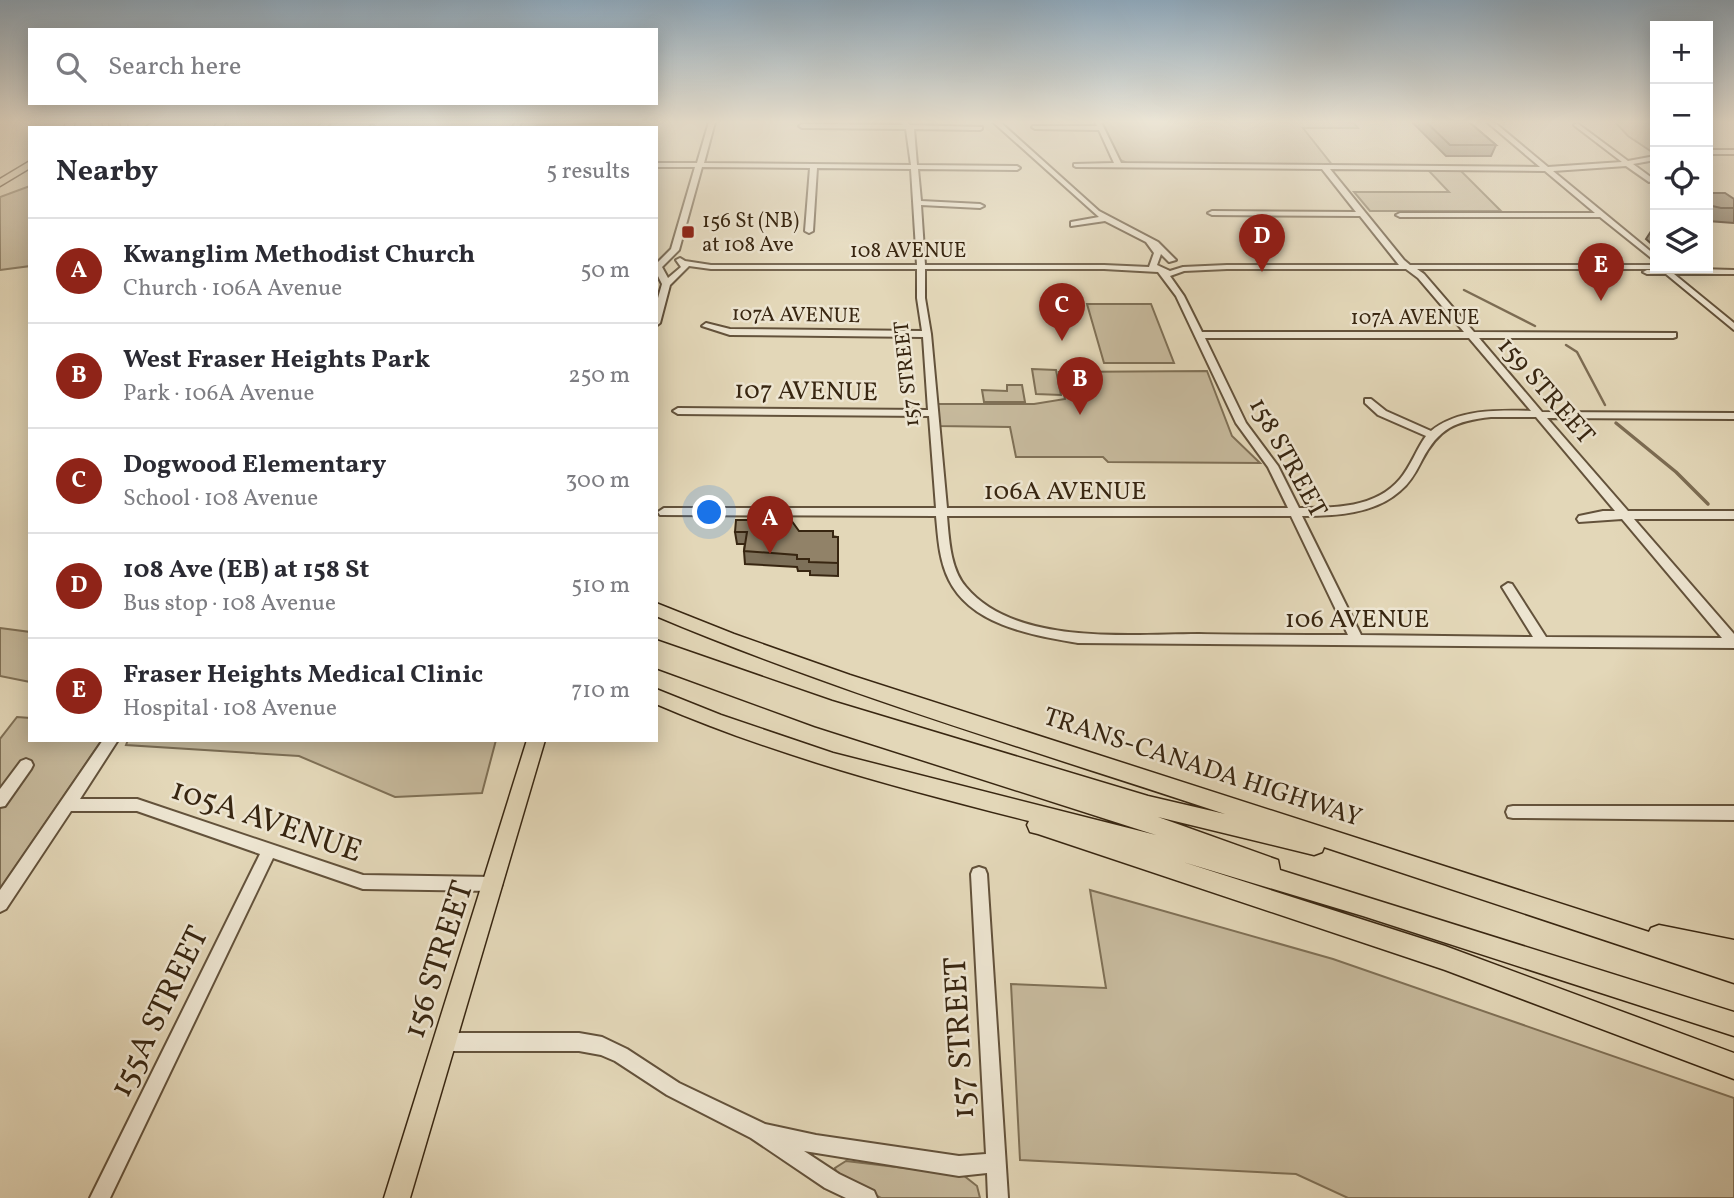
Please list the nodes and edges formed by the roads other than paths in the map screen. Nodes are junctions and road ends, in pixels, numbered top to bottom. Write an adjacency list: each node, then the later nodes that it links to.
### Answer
1 (696, 178): 20 (street)
2 (813, 178): 18 (street)
3 (915, 178): 10 (street, 157 STREET)
4 (1057, 178): 16 (street)
5 (1067, 178): 16 (street)
6 (1333, 178): 13 (street, 159 STREET)
7 (1558, 178): 15 (street)
8 (28, 180): 9 (highway)
9 (0, 193)
10 (917, 203): 11 (street); 26 (street, 157 STREET)
11 (980, 206)
12 (1212, 213): 13 (street)
13 (1363, 214): 29 (street, 159 STREET)
14 (1400, 215): 15 (street)
15 (1602, 215): 21 (street)
16 (1106, 217): 17 (street); 19 (street)
17 (1074, 224)
18 (809, 231)
19 (1148, 240): 22 (street); 23 (street)
20 (675, 250): 24 (street); 25 (street)
21 (1650, 255)
22 (1157, 266): 23 (street); 23 (street); 26 (street, 108 AVENUE); 36 (street, 158 STREET)
23 (1178, 266): 29 (street); 36 (street, 158 STREET)
24 (660, 267): 25 (street); 35 (street)
25 (682, 267): 26 (street, 108 AVENUE); 35 (street)
26 (919, 267): 40 (street, 157 STREET)
27 (1650, 267): 30 (street)
28 (1713, 268): 33 (street)
29 (1411, 269): 30 (street); 42 (street, 159 STREET)
30 (1450, 269): 31 (street)
31 (1650, 270)
32 (1713, 270): 33 (street)
33 (1734, 270)
34 (1673, 273): 38 (street)
35 (666, 284): 37 (street)
36 (1180, 296): 41 (street, 158 STREET)
37 (658, 315)
38 (1732, 323)
39 (706, 326): 40 (street, 107A AVENUE)
40 (926, 334): 46 (street, 157 STREET)
41 (1198, 335): 42 (street, 107A AVENUE); 52 (street, 158 STREET)
42 (1470, 335): 43 (street, 107A AVENUE); 47 (street, 159 STREET)
43 (1673, 335)
44 (1368, 401): 49 (street)
45 (678, 411): 46 (street, 107 AVENUE)
46 (933, 414): 51 (street, 157 STREET)
47 (1539, 415): 48 (street); 49 (street); 53 (street, 159 STREET)
48 (1734, 416)
49 (1431, 435): 52 (street, 106A AVENUE)
50 (664, 512): 51 (street, 106A AVENUE)
51 (941, 513): 52 (street, 106A AVENUE); 58 (street, 157 STREET)
52 (1295, 513): 59 (street, 158 STREET)
53 (1624, 514): 54 (street); 55 (street); 61 (street, 159 STREET)
54 (1734, 515)
55 (1583, 519)
56 (1508, 587): 60 (street)
57 (658, 610): 75 (highway, TRANS-CANADA HIGHWAY)
58 (985, 610): 59 (street, 106 AVENUE)
59 (1357, 641): 60 (street, 106 AVENUE)
60 (1543, 642): 61 (street, 106 AVENUE)
61 (1734, 643)
62 (658, 648): 75 (highway)
63 (658, 661): 79 (highway)
64 (658, 697): 68 (highway)
65 (110, 742): 70 (street)
66 (535, 742): 76 (main road, 156 STREET)
67 (26, 765): 69 (street)
68 (868, 771): 79 (highway); 84 (highway)
69 (0, 801)
70 (65, 805): 73 (street, 105A AVENUE); 77 (street)
71 (1513, 812): 72 (street)
72 (1734, 813)
73 (270, 849): 76 (street, 105A AVENUE); 87 (street, 155A STREET)
74 (979, 874): 86 (street, 157 STREET)
75 (1443, 877): 78 (highway, TRANS-CANADA HIGHWAY)
76 (494, 884): 83 (main road, 156 STREET)
77 (0, 904)
78 (1568, 917): 80 (highway); 81 (highway, TRANS-CANADA HIGHWAY)
79 (1445, 930): 82 (highway)
80 (1734, 952)
81 (1734, 971)
82 (1734, 1024)
83 (443, 1042): 85 (street); 88 (main road, 156 STREET)
84 (1734, 1066)
85 (758, 1131): 86 (street); 89 (street)
86 (995, 1163): 90 (street, 157 STREET)
87 (100, 1198)
88 (397, 1198)
89 (867, 1198)
90 (998, 1198)

